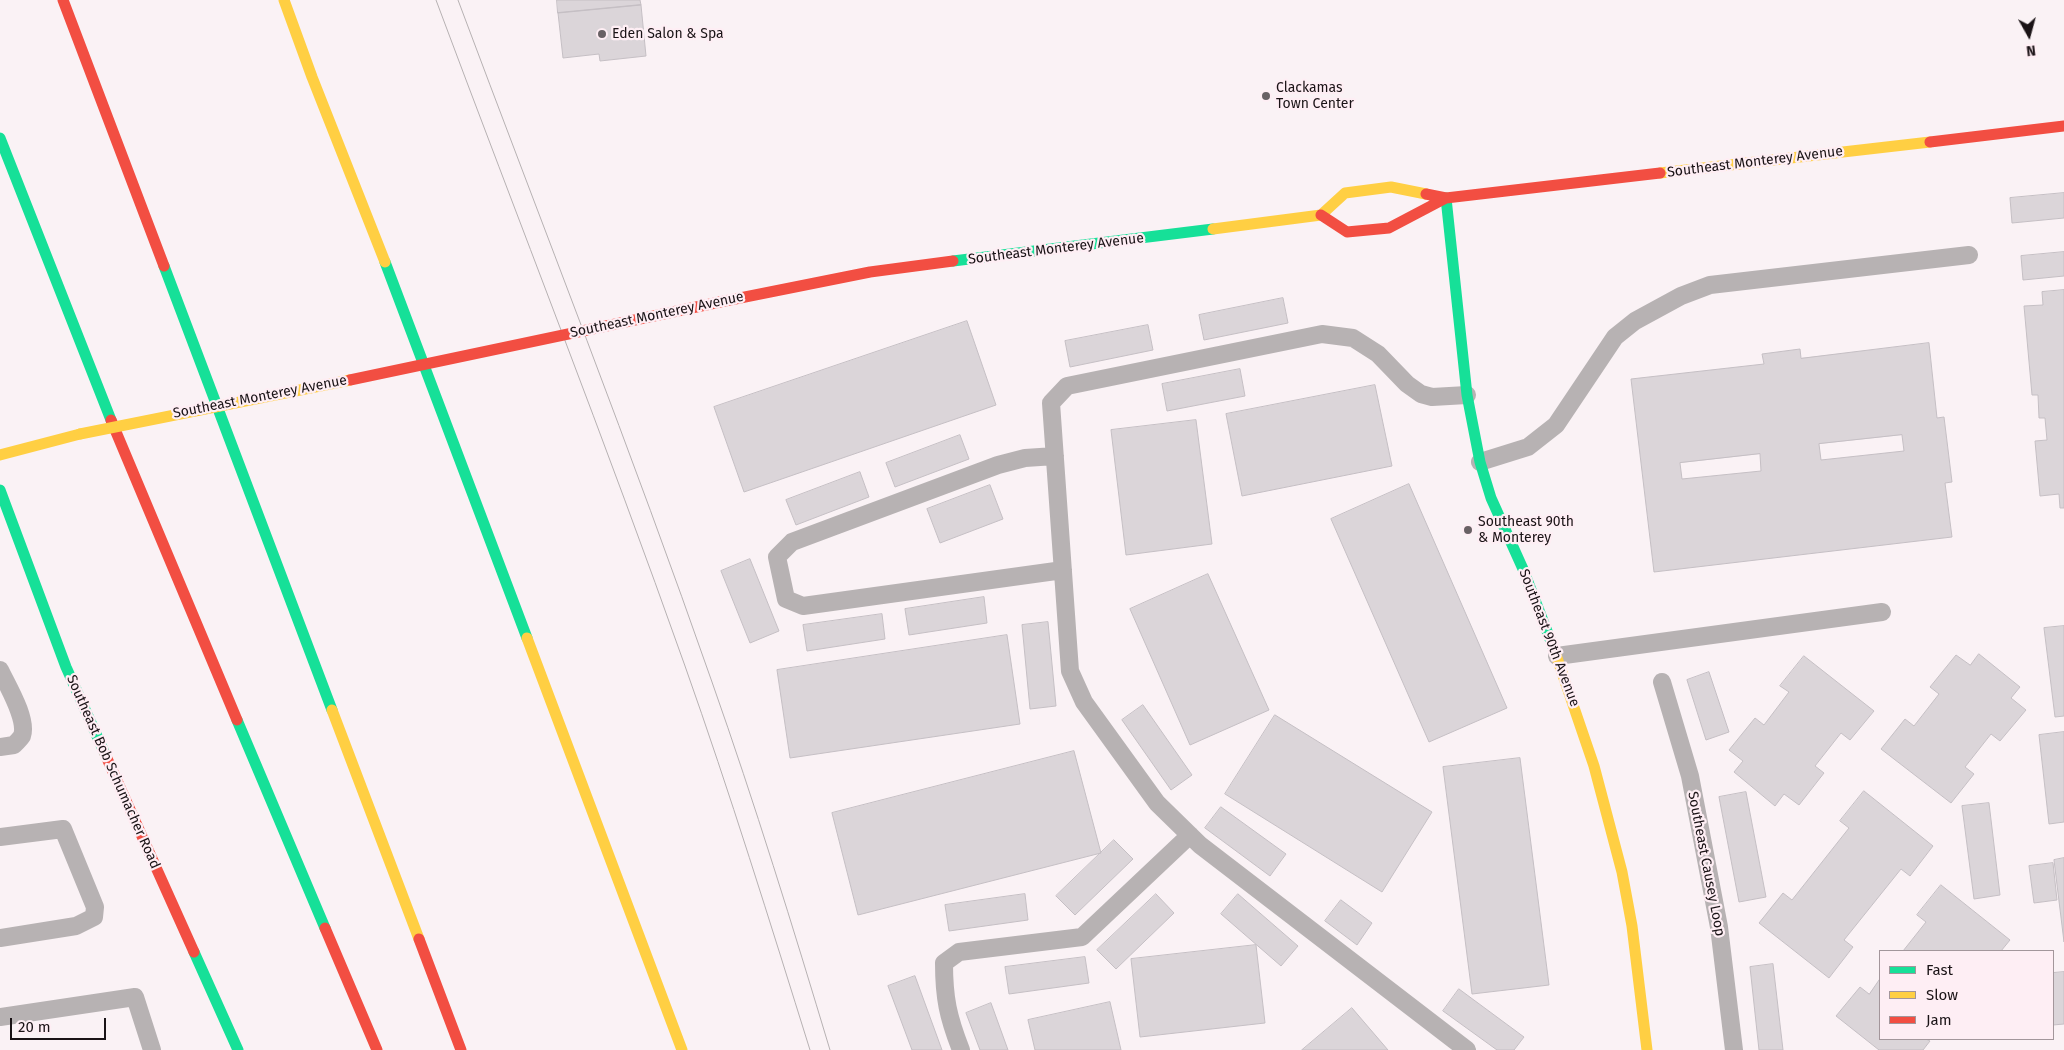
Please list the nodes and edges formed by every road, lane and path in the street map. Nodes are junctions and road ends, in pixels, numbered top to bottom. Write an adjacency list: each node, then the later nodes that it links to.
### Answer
1 (63, 0): 26 (main road)
2 (284, 0): 27 (main road)
3 (2064, 126): 5 (main road, Southeast Monterey Avenue)
4 (0, 138): 25 (main road)
5 (1446, 198): 6 (main road, Southeast Monterey Avenue); 6 (main road, Southeast Monterey Avenue); 8 (main road, Southeast 90th Avenue)
6 (1321, 215): 9 (main road, Southeast Monterey Avenue, bridge)
7 (1969, 255): 11 (lane)
8 (1467, 395): 10 (lane); 11 (main road, Southeast 90th Avenue)
9 (0, 455)
10 (1055, 456): 13 (lane); 13 (lane)
11 (1480, 462): 15 (main road, Southeast 90th Avenue)
12 (0, 490): 24 (main road, Southeast Bob Schumacher Road)
13 (1063, 570): 19 (lane)
14 (1882, 612): 15 (lane)
15 (1558, 656): 30 (main road, Southeast 90th Avenue)
16 (0, 670): 18 (lane)
17 (1662, 682): 31 (lane, Southeast Causey Loop)
18 (0, 747)
19 (1190, 836): 28 (lane); 29 (lane)
20 (0, 837): 21 (lane)
21 (0, 938)
22 (0, 1017): 23 (lane)
23 (152, 1050)
24 (238, 1050)
25 (376, 1050)
26 (461, 1050)
27 (682, 1050)
28 (961, 1050)
29 (1468, 1050)
30 (1647, 1050)
31 (1734, 1050)

